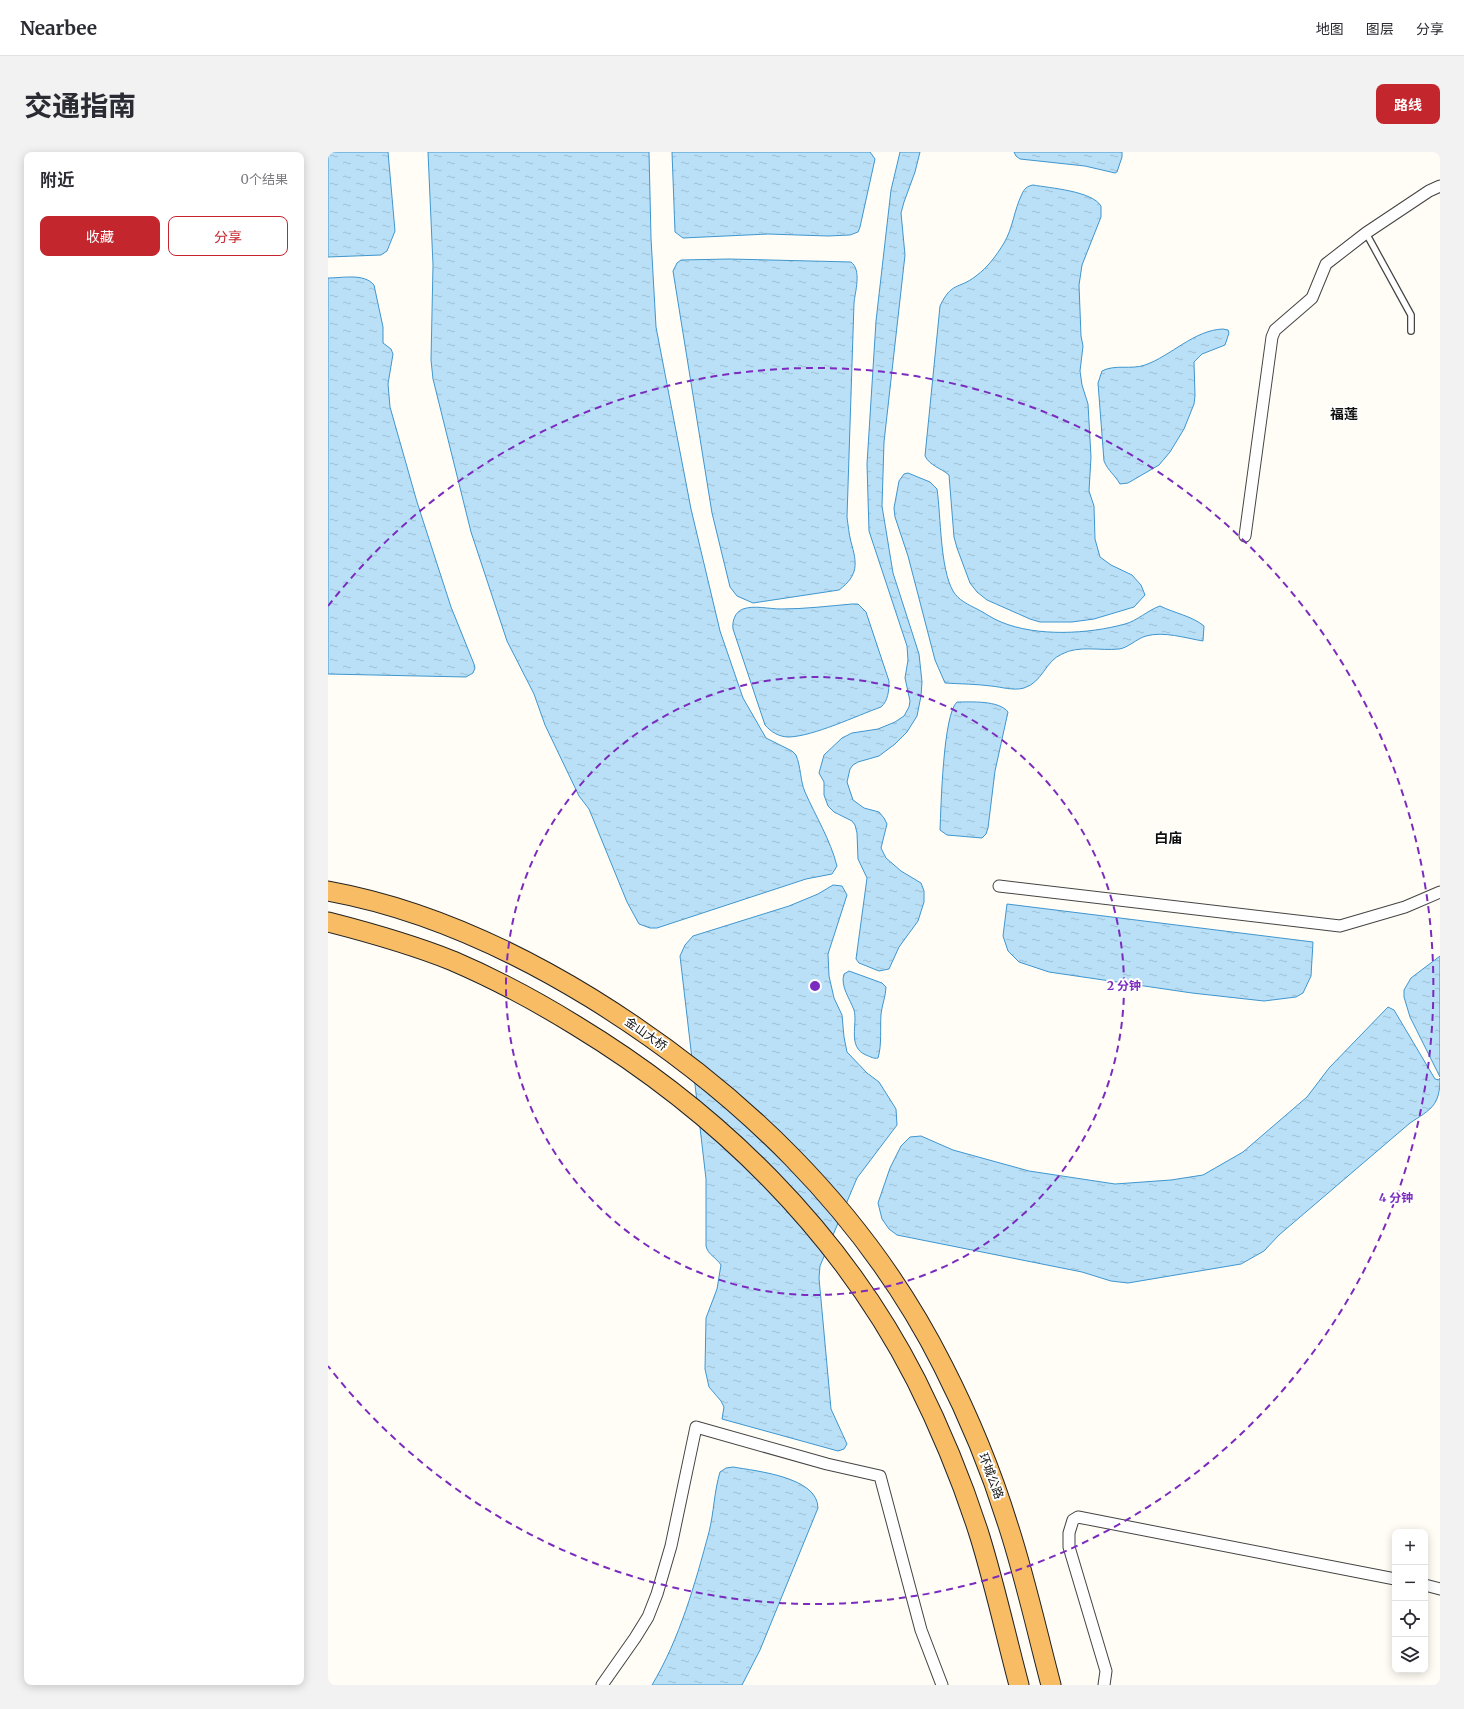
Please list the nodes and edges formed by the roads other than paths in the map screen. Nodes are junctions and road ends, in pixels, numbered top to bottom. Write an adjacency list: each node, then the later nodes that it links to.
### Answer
1 (1440, 186): 2 (street)
2 (1366, 233): 3 (lane); 4 (street)
3 (1411, 331)
4 (1245, 536)
5 (999, 886): 7 (street)
6 (328, 891): 9 (highway, 金山大桥)
7 (1440, 892)
8 (328, 922): 15 (highway)
9 (892, 1281): 16 (highway, 环城公路)
10 (1392, 1578): 17 (street)
11 (1428, 1587): 12 (street)
12 (1440, 1589)
13 (602, 1685): 14 (street)
14 (942, 1685)
15 (1019, 1685)
16 (1051, 1685)
17 (1104, 1685)

